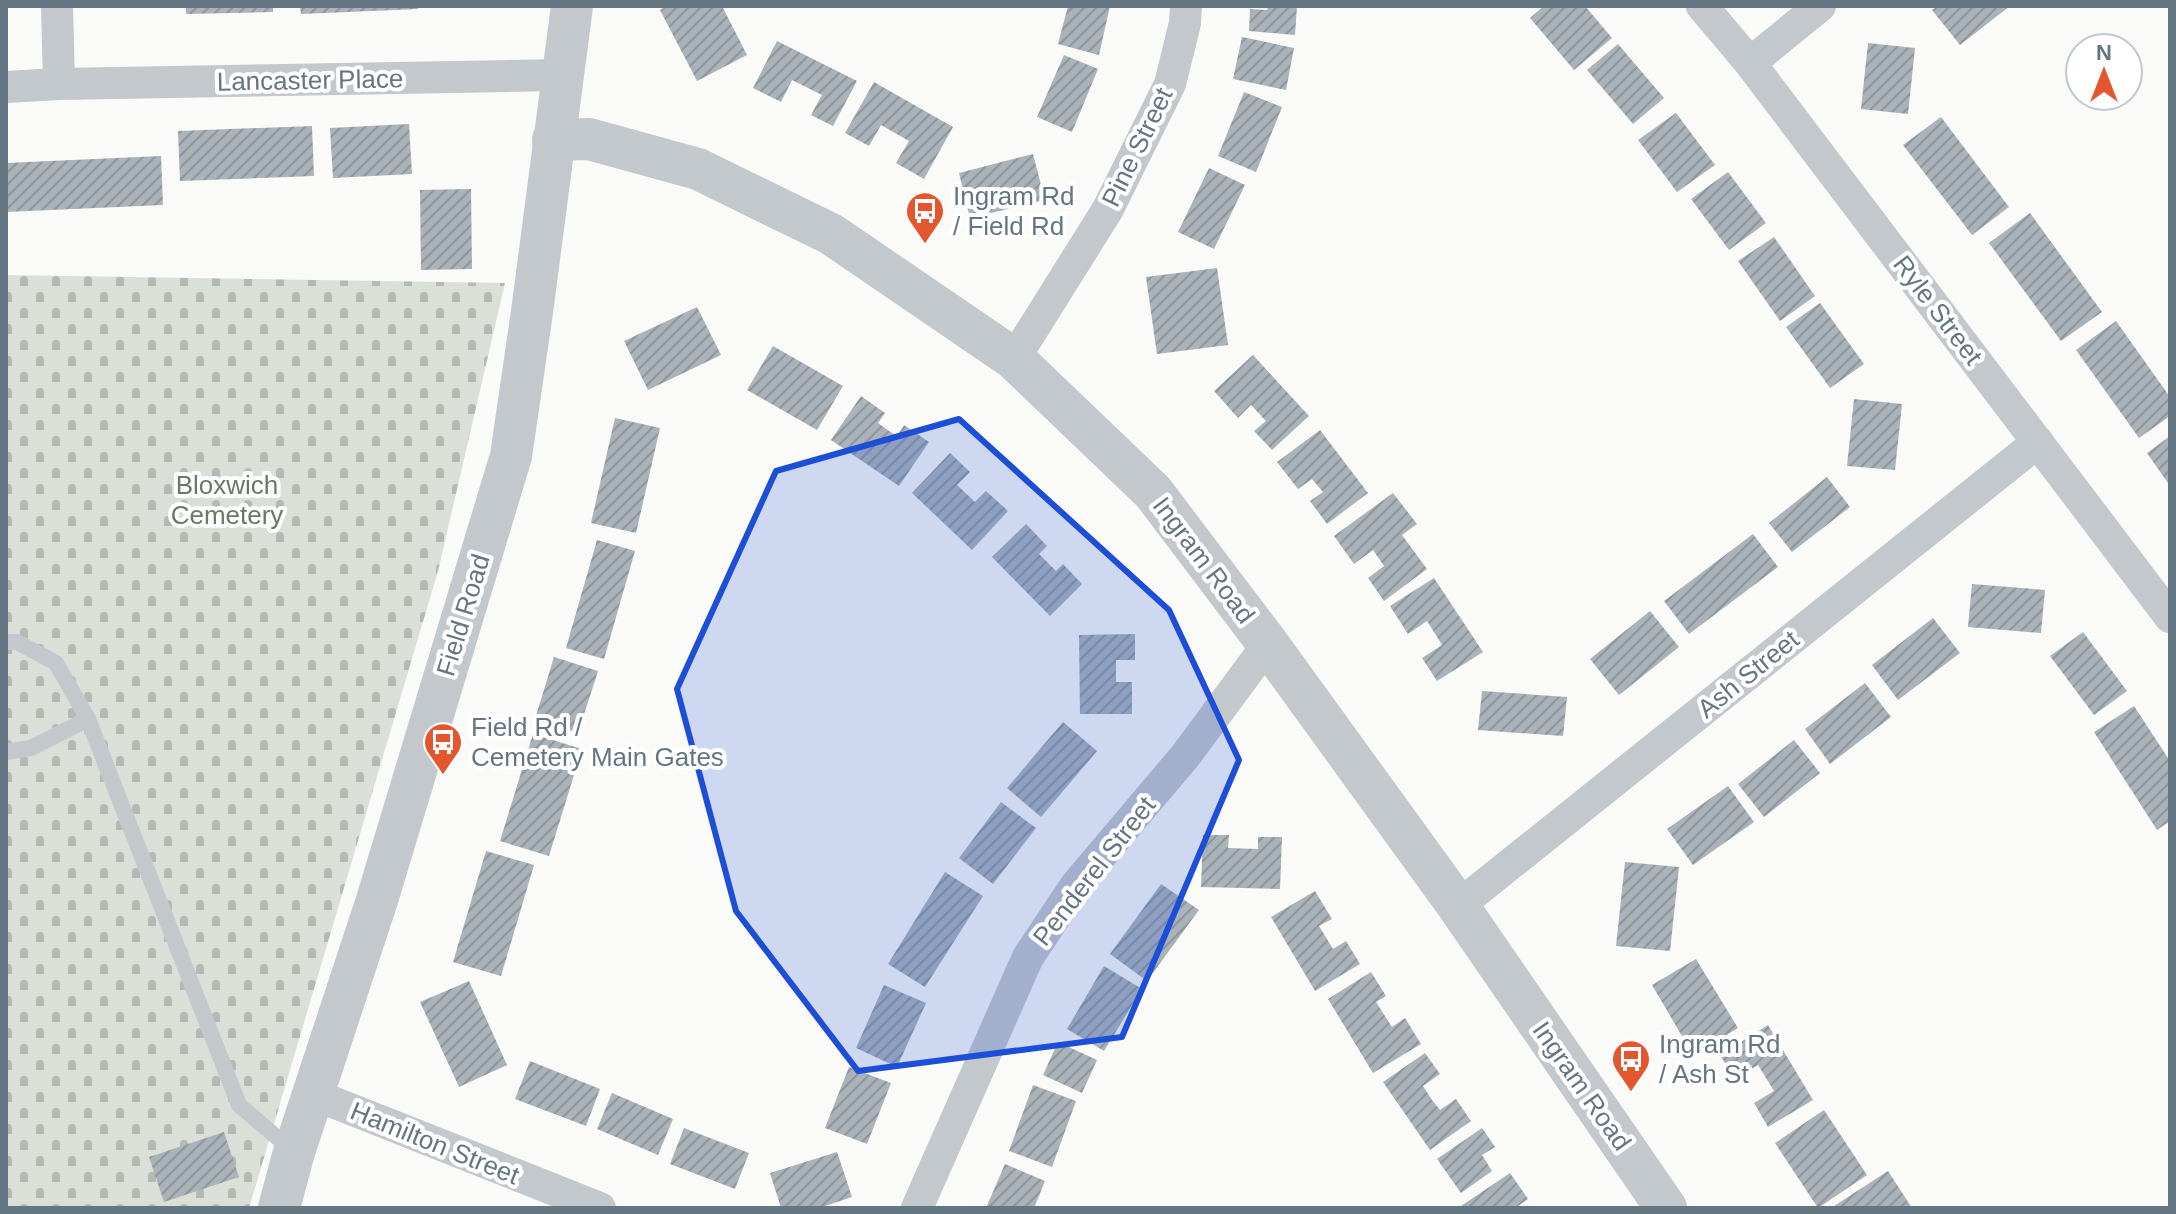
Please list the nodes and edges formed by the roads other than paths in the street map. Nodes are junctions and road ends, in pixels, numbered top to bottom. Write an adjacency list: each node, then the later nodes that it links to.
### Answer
1 (57, 6): 8 (street)
2 (572, 6): 7 (street, Field Road)
3 (1186, 6): 11 (street, Pine Street)
4 (1702, 6): 6 (street, Ryle Street)
5 (1820, 6): 6 (street)
6 (1750, 63): 12 (street, Ryle Street)
7 (561, 75): 8 (street, Lancaster Place); 10 (street, Field Road)
8 (59, 84): 9 (street, Lancaster Place)
9 (6, 87)
10 (553, 140): 11 (street, Ingram Road); 19 (street, Field Road)
11 (1014, 359): 15 (street, Ingram Road)
12 (2038, 442): 13 (street, Ryle Street); 18 (street, Ash Street)
13 (2170, 617)
14 (6, 642): 16 (lane)
15 (1268, 644): 18 (street, Ingram Road); 23 (street, Penderel Street)
16 (88, 719): 17 (lane); 20 (lane)
17 (6, 752)
18 (1458, 906): 24 (street, Ingram Road)
19 (315, 1095): 20 (street, Field Road); 22 (street, Hamilton Street)
20 (294, 1152): 21 (street, Field Road)
21 (279, 1208)
22 (600, 1208)
23 (917, 1208)
24 (1666, 1208)

